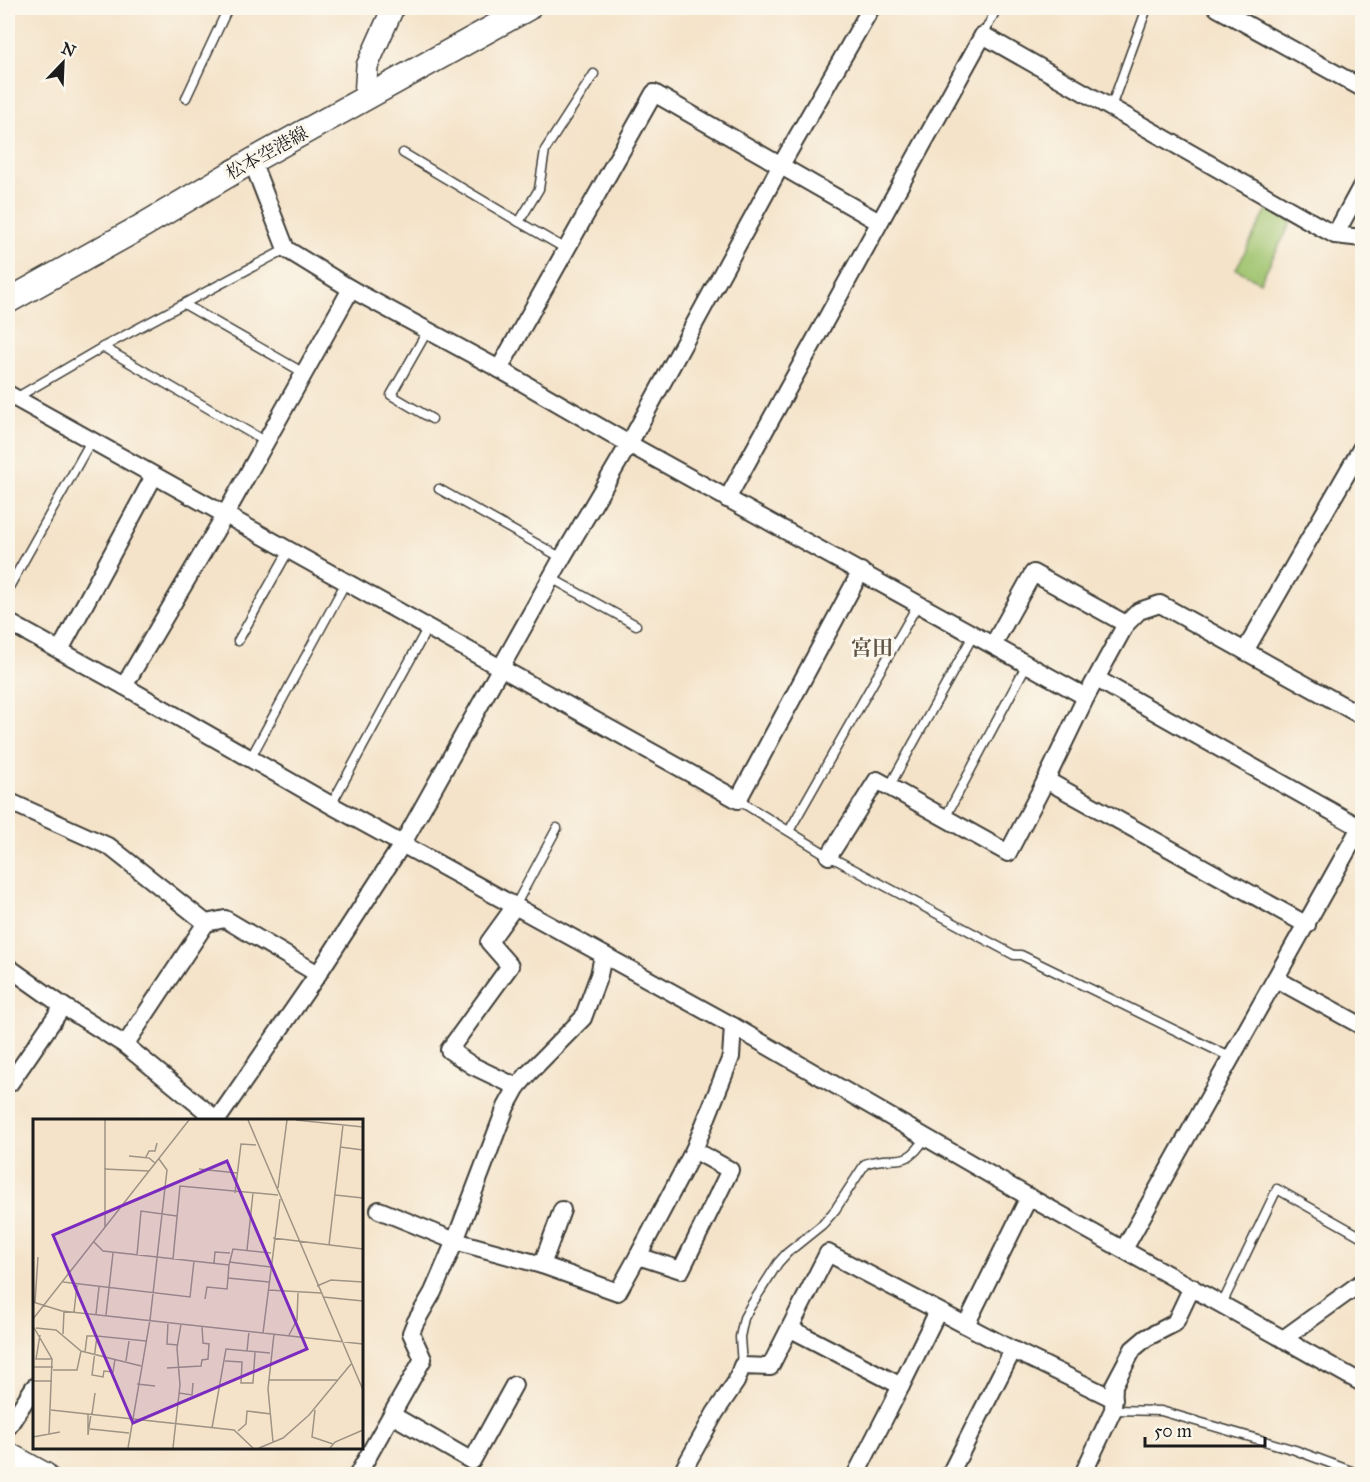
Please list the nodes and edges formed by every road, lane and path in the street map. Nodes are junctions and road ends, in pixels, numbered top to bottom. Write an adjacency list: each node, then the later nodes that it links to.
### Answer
1 (228, 8): 11 (lane)
2 (393, 8): 12 (street)
3 (528, 8): 12 (main road, 松本空港線)
4 (872, 8): 16 (street)
5 (997, 8): 8 (lane)
6 (1147, 8): 13 (lane)
7 (1217, 8): 10 (street)
8 (983, 35): 13 (street); 19 (street)
9 (594, 74): 18 (lane)
10 (1362, 88)
11 (186, 98)
12 (365, 99): 15 (main road, 松本空港線)
13 (1112, 107): 20 (street)
14 (403, 153): 18 (lane)
15 (252, 160): 22 (street); 25 (main road, 松本空港線)
16 (781, 165): 19 (street); 23 (street); 35 (street)
17 (1362, 185): 20 (street)
18 (519, 222): 23 (lane)
19 (879, 222): 39 (street)
20 (1335, 235): 21 (street)
21 (1362, 238)
22 (286, 249): 24 (street); 26 (lane)
23 (566, 249): 29 (street)
24 (351, 289): 27 (street); 30 (street)
25 (8, 301)
26 (184, 304): 28 (lane); 30 (lane)
27 (428, 330): 29 (street); 32 (lane)
28 (104, 347): 31 (lane); 34 (lane)
29 (499, 369): 35 (street)
30 (304, 373): 34 (street)
31 (10, 402): 33 (street)
32 (432, 419)
33 (91, 441): 37 (street); 46 (lane)
34 (266, 442): 40 (street)
35 (629, 444): 39 (street); 42 (street)
36 (1362, 447): 56 (street)
37 (154, 476): 40 (street); 55 (street)
38 (439, 489): 42 (lane)
39 (727, 499): 43 (street)
40 (225, 515): 41 (street); 60 (street)
41 (289, 550): 45 (street); 53 (lane)
42 (562, 558): 44 (street)
43 (861, 572): 47 (street); 66 (street)
44 (551, 578): 50 (lane); 58 (street)
45 (346, 582): 51 (street); 63 (lane)
46 (8, 589)
47 (918, 604): 52 (street); 72 (lane)
48 (8, 622): 55 (street)
49 (1126, 624): 54 (street); 56 (street); 59 (street)
50 (636, 625)
51 (428, 627): 58 (street); 68 (lane)
52 (974, 634): 54 (street); 65 (lane)
53 (238, 641)
54 (993, 645): 57 (street)
55 (60, 650): 60 (street)
56 (1245, 651): 62 (street)
57 (1027, 664): 61 (street); 69 (lane)
58 (501, 668): 66 (street); 73 (street)
59 (1096, 679): 61 (street); 70 (street)
60 (124, 686): 63 (street)
61 (1086, 697): 64 (street)
62 (1362, 716)
63 (250, 759): 68 (street)
64 (1046, 780): 69 (street); 77 (street)
65 (889, 787): 69 (street); 74 (street)
66 (738, 800): 72 (lane)
67 (8, 801): 76 (street)
68 (331, 805): 73 (street)
69 (945, 818)
70 (1361, 826): 77 (street)
71 (557, 828): 75 (lane)
72 (789, 831): 74 (lane)
73 (403, 843): 75 (street); 80 (street)
74 (830, 856): 86 (lane)
75 (515, 906): 78 (street); 88 (street)
76 (206, 923): 80 (street); 85 (street)
77 (1307, 925): 81 (street)
78 (603, 956): 83 (street); 88 (street)
79 (8, 967): 82 (street)
80 (318, 974): 90 (street)
81 (1276, 979): 84 (street); 86 (street)
82 (63, 1006): 85 (street); 87 (street)
83 (733, 1026): 91 (street); 92 (street)
84 (1362, 1026)
85 (125, 1045): 89 (street)
86 (1232, 1058): 98 (street)
87 (8, 1082)
88 (517, 1088): 97 (street)
89 (216, 1119)
90 (218, 1119)
91 (926, 1137): 93 (street); 109 (lane)
92 (694, 1149): 99 (street); 99 (street)
93 (1029, 1197): 98 (street); 105 (street)
94 (379, 1210): 97 (street)
95 (562, 1210): 100 (street)
96 (1362, 1237): 103 (lane)
97 (455, 1241): 100 (street); 115 (street)
98 (1124, 1249): 102 (street)
99 (638, 1256): 100 (street)
100 (542, 1265)
101 (1362, 1282): 107 (street)
102 (1192, 1287): 103 (street); 114 (street)
103 (1222, 1304): 107 (street)
104 (938, 1311): 105 (street); 106 (street); 112 (street)
105 (966, 1325): 108 (street)
106 (791, 1329): 109 (street); 112 (street)
107 (1283, 1339): 110 (street)
108 (1013, 1350): 114 (street); 122 (street)
109 (742, 1366): 120 (street)
110 (1362, 1383)
111 (514, 1385): 115 (street)
112 (901, 1386): 121 (street)
113 (33, 1389): 116 (street)
114 (1114, 1405): 123 (street); 124 (lane)
115 (392, 1415): 119 (street)
116 (8, 1427)
117 (8, 1453): 118 (street)
118 (46, 1474)
119 (358, 1474)
120 (681, 1474)
121 (856, 1474)
122 (950, 1474)
123 (1083, 1474)
124 (1359, 1474)

